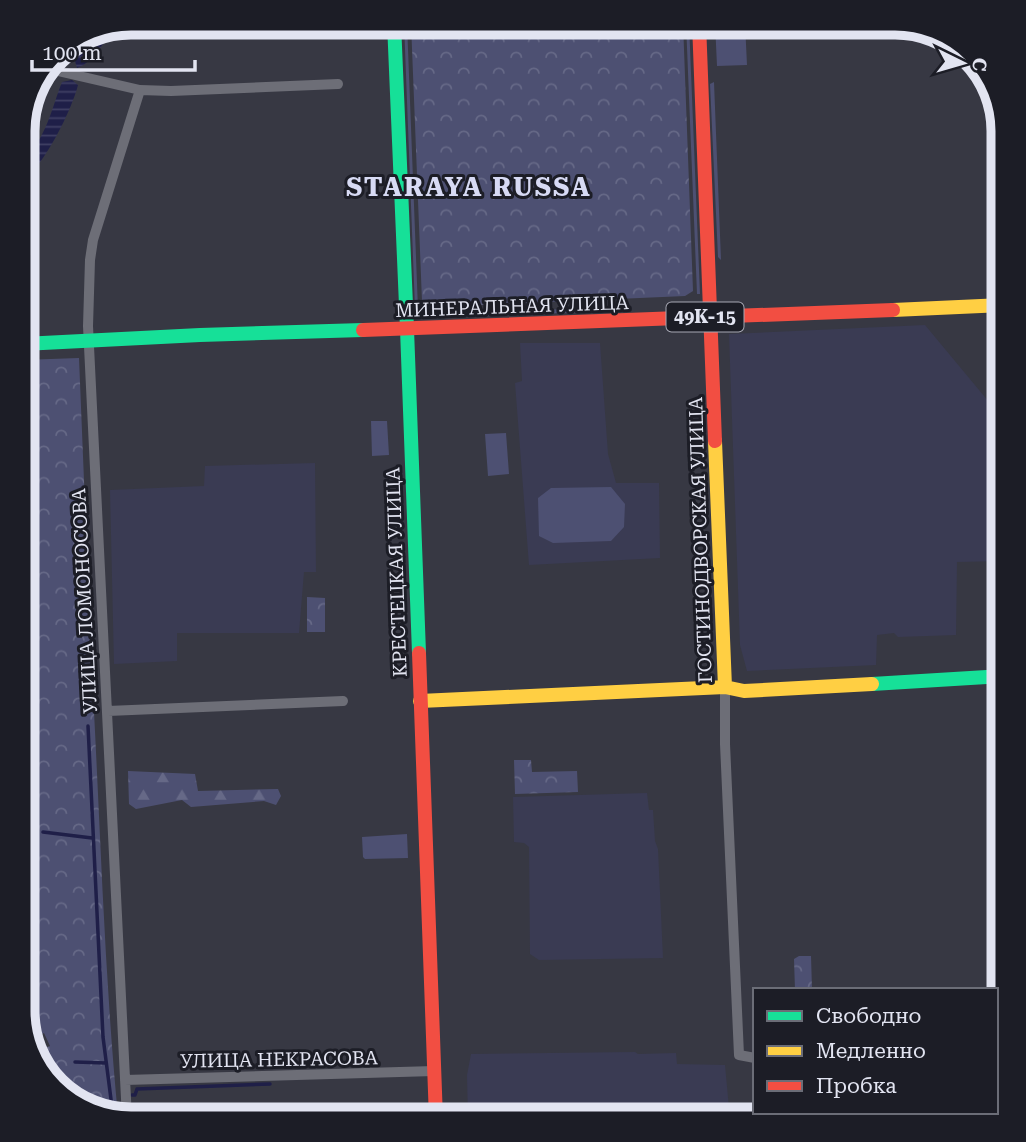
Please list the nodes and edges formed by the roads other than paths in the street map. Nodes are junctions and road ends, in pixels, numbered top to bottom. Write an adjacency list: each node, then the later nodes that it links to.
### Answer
1 (395, 35): 8 (main road, КРЕСТЕЦКАЯ УЛИЦА)
2 (699, 35): 7 (main road, ГОСТИНОДВОРСКАЯ УЛИЦА)
3 (56, 71): 5 (street)
4 (338, 84): 5 (street)
5 (140, 90): 9 (street, УЛИЦА ЛОМОНОСОВА)
6 (991, 305): 7 (main road, МИНЕРАЛЬНАЯ УЛИЦА / 49К-15)
7 (711, 316): 8 (main road, МИНЕРАЛЬНАЯ УЛИЦА / 49К-15); 12 (main road, ГОСТИНОДВОРСКАЯ УЛИЦА)
8 (407, 329): 9 (main road, МИНЕРАЛЬНАЯ УЛИЦА / 49К-15); 14 (main road, КРЕСТЕЦКАЯ УЛИЦА)
9 (88, 340): 10 (main road, МИНЕРАЛЬНАЯ УЛИЦА / 49К-15); 15 (street, УЛИЦА ЛОМОНОСОВА)
10 (35, 343)
11 (991, 677): 12 (main road)
12 (725, 687): 14 (main road); 16 (street, ГОСТИНОДВОРСКАЯ УЛИЦА)
13 (343, 701): 15 (street)
14 (420, 701): 17 (main road, КРЕСТЕЦКАЯ УЛИЦА)
15 (108, 711): 18 (street, УЛИЦА ЛОМОНОСОВА)
16 (753, 1058)
17 (434, 1071): 18 (street, УЛИЦА НЕКРАСОВА); 20 (main road, КРЕСТЕЦКАЯ УЛИЦА)
18 (125, 1080): 19 (street, УЛИЦА ЛОМОНОСОВА)
19 (126, 1107)
20 (436, 1107)

